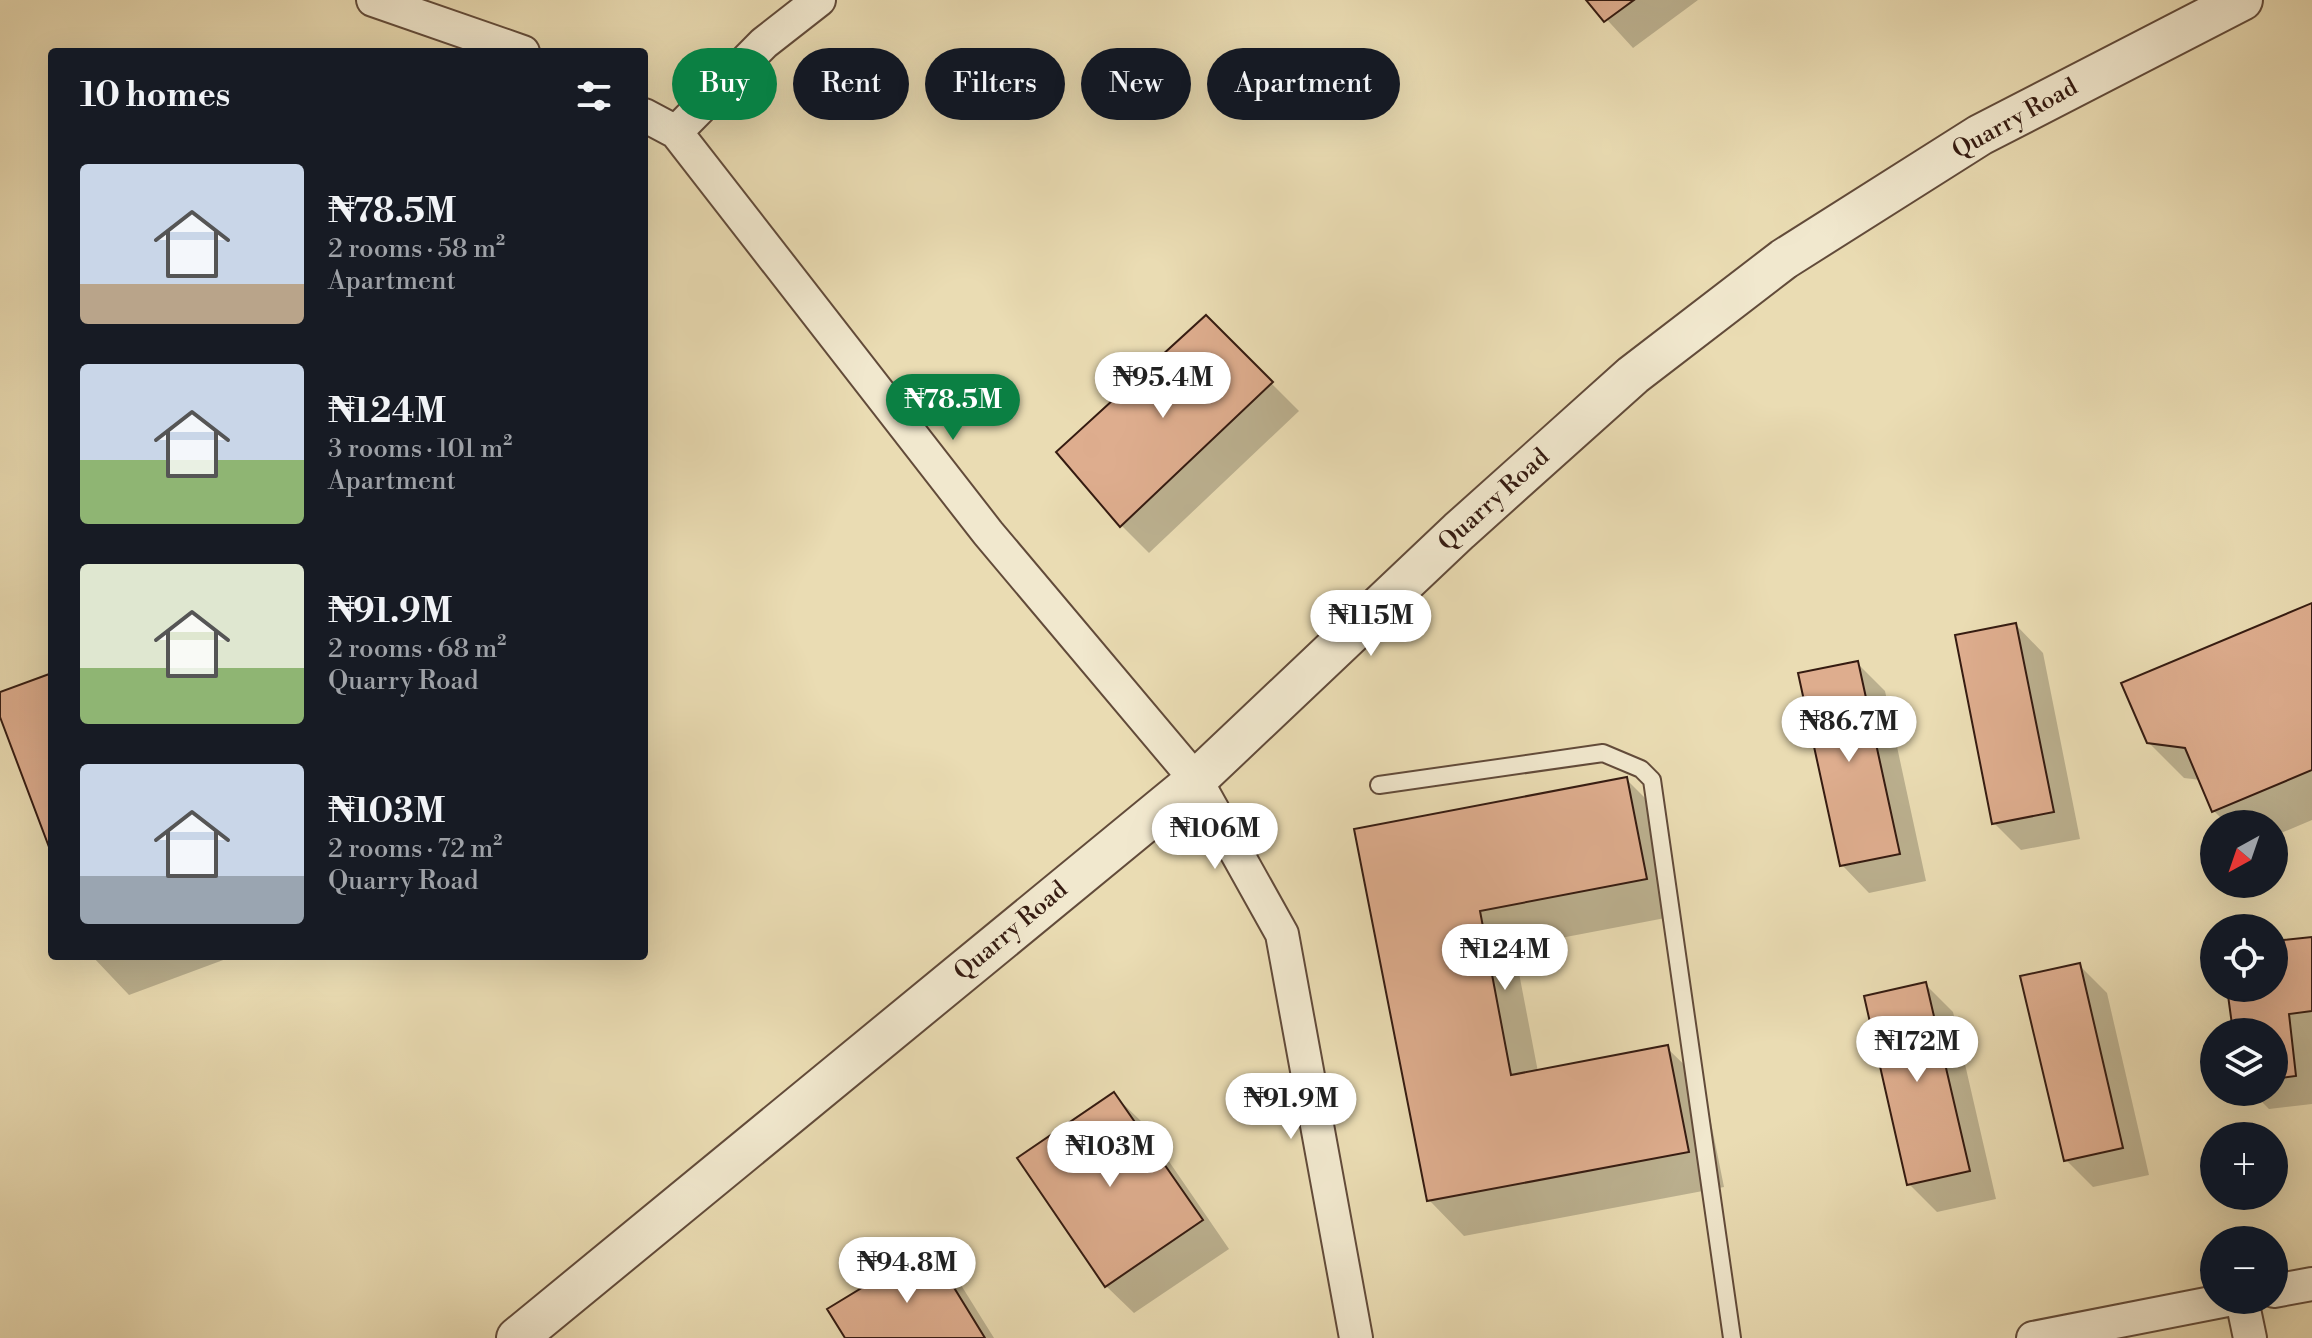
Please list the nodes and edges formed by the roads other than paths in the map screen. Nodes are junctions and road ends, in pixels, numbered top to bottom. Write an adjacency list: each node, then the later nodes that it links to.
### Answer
1 (373, 0): 4 (street)
2 (819, 0): 6 (street)
3 (2242, 0): 7 (street, Quarry Road)
4 (511, 48)
5 (648, 117): 6 (street)
6 (676, 132): 7 (street)
7 (1196, 780): 13 (street, Quarry Road); 14 (street)
8 (1379, 785): 15 (lane)
9 (2312, 1284): 10 (street)
10 (2288, 1288)
11 (2200, 1305): 16 (street)
12 (2245, 1314): 17 (street)
13 (517, 1338)
14 (1356, 1338)
15 (1732, 1338)
16 (2033, 1338)
17 (2250, 1338)

